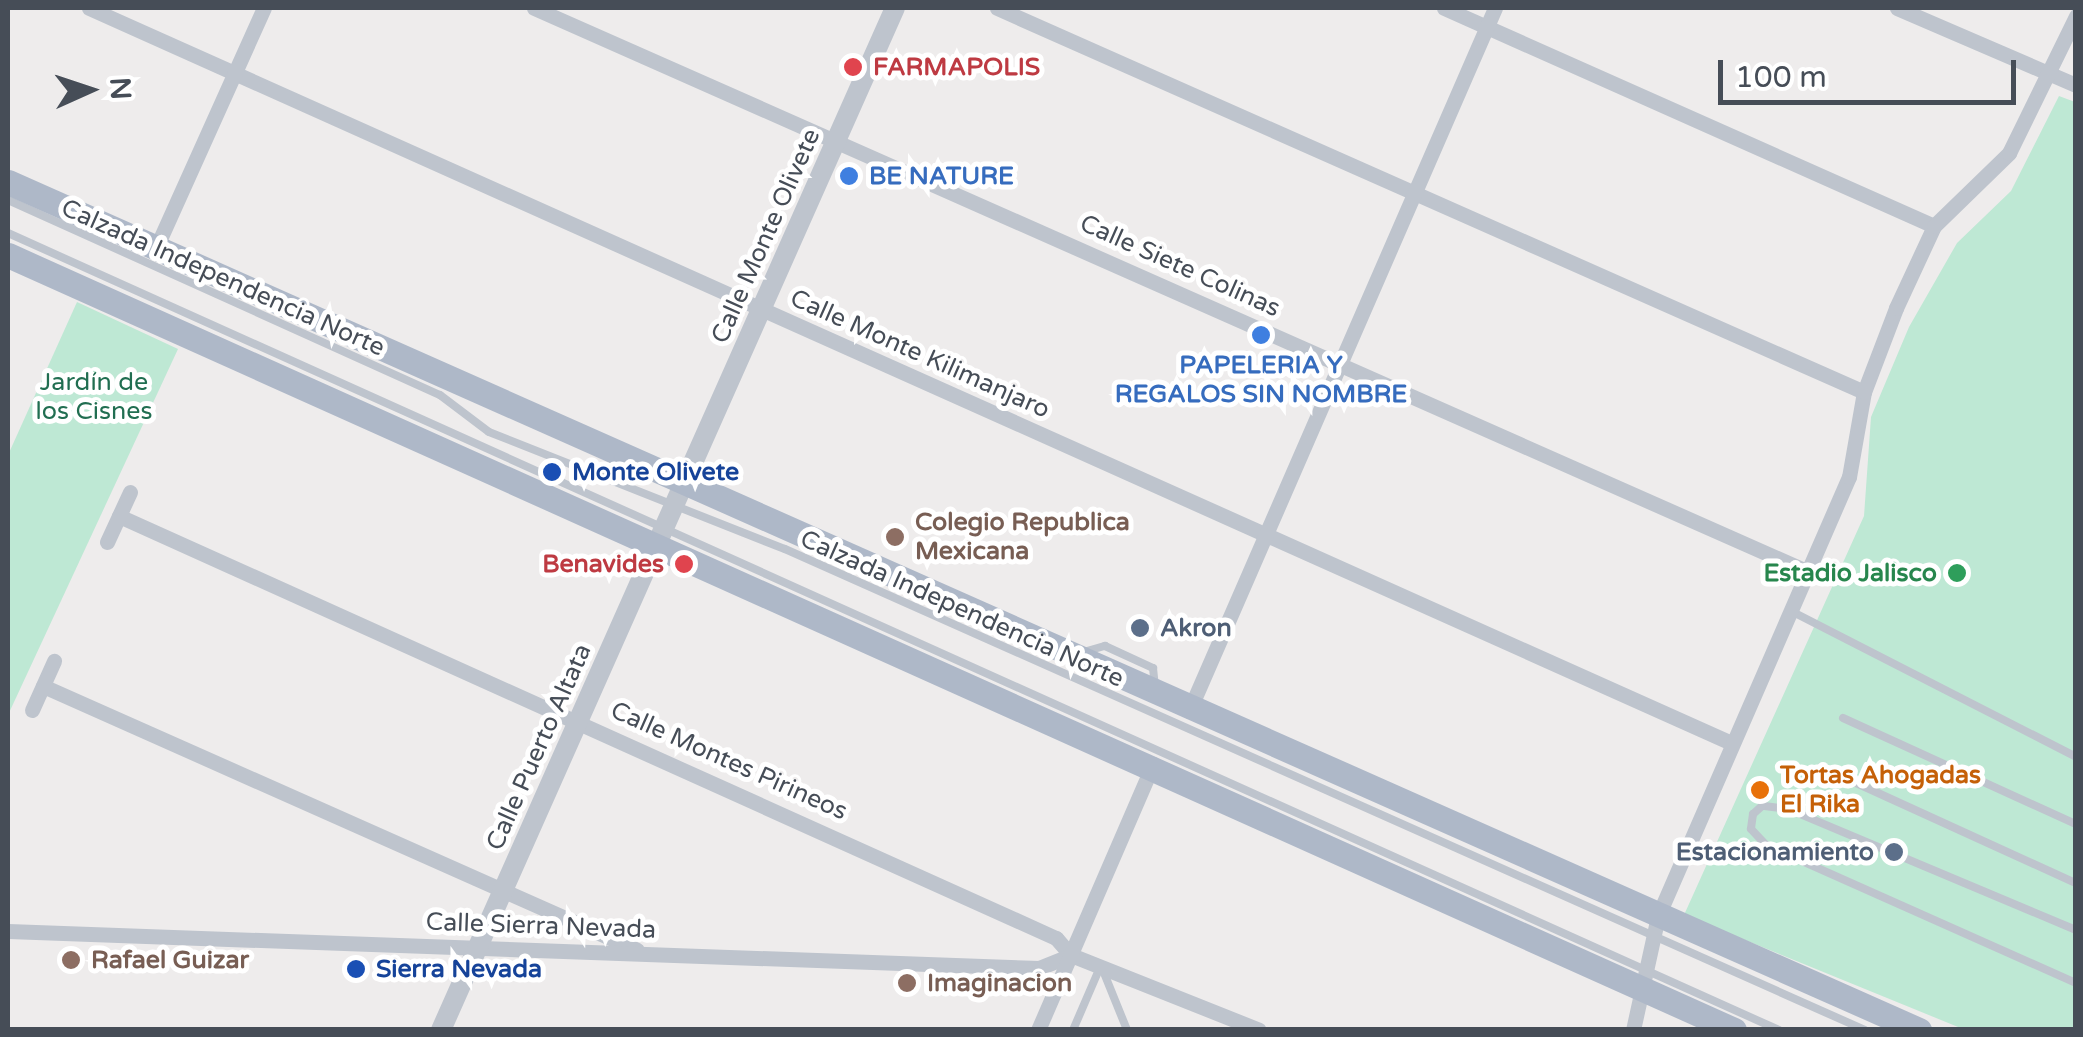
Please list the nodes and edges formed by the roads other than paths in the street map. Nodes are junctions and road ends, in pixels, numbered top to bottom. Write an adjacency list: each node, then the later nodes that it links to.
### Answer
1 (89, 8): 11 (street, Calle Monte Kilimanjaro)
2 (264, 8): 11 (street)
3 (534, 8): 14 (street, Calle Siete Colinas)
4 (895, 8): 14 (street, Calle Monte Olivete)
5 (998, 8): 16 (street)
6 (1444, 8): 10 (street)
7 (1495, 8): 10 (street)
8 (1897, 8): 12 (street)
9 (2076, 16): 12 (street)
10 (1486, 26): 16 (street); 18 (street)
11 (235, 73): 20 (street); 22 (street, Calle Monte Kilimanjaro)
12 (2049, 75): 13 (street); 18 (street)
13 (2076, 85)
14 (836, 141): 22 (street, Calle Monte Olivete); 23 (street, Calle Siete Colinas)
15 (8, 182): 20 (main road, Calzada Independencia Norte)
16 (1414, 188): 23 (street); 24 (street)
17 (8, 200): 27 (lane)
18 (1934, 226): 24 (street)
19 (8, 234): 27 (lane)
20 (156, 248): 27 (main road, Calzada Independencia Norte)
21 (8, 255): 27 (main road, Calzada Independencia Norte)
22 (760, 310): 27 (street, Calle Monte Olivete); 28 (street, Calle Monte Kilimanjaro)
23 (1336, 363): 28 (street); 30 (street, Calle Siete Colinas)
24 (1864, 392): 30 (street)
25 (130, 492): 26 (street)
26 (119, 516): 29 (street); 37 (street, Calle Montes Pirineos)
27 (671, 517): 35 (main road, Calzada Independencia Norte); 37 (street, Calle Puerto Altata); 40 (main road, Calzada Independencia Norte); 45 (lane); 52 (lane)
28 (1260, 534): 35 (street); 38 (street, Calle Monte Kilimanjaro)
29 (107, 542)
30 (1806, 571): 31 (street)
31 (1788, 610): 38 (street); 39 (lane)
32 (54, 661): 33 (street)
33 (43, 686): 34 (street); 44 (street)
34 (32, 710)
35 (1188, 711): 45 (main road, Calzada Independencia Norte)
36 (1843, 718): 42 (lane)
37 (578, 720): 44 (street, Calle Puerto Altata); 50 (street, Calle Montes Pirineos)
38 (1732, 742): 45 (street)
39 (2076, 757)
40 (1153, 764): 50 (street); 52 (main road, Calzada Independencia Norte)
41 (1820, 767): 43 (lane)
42 (2076, 824)
43 (2076, 883)
44 (502, 890): 48 (street, Calle Puerto Altata); 49 (street)
45 (1655, 924): 52 (street); 62 (lane); 63 (main road, Calzada Independencia Norte)
46 (2076, 930): 53 (lane)
47 (8, 931): 48 (street, Calle Sierra Nevada)
48 (476, 948): 49 (street, Calle Sierra Nevada); 54 (street, Calle Puerto Altata)
49 (646, 954): 50 (street, Calle Sierra Nevada)
50 (1071, 955): 51 (street, Calle Montes Pirineos); 55 (street)
51 (1101, 964): 56 (lane); 57 (lane); 58 (street, Calle Montes Pirineos)
52 (1642, 975): 59 (street); 60 (main road, Calzada Independencia Norte); 61 (lane)
53 (2076, 983)
54 (441, 1030)
55 (1038, 1030)
56 (1073, 1030)
57 (1127, 1030)
58 (1259, 1030)
59 (1633, 1030)
60 (1734, 1030)
61 (1779, 1030)
62 (1865, 1030)
63 (1919, 1030)

